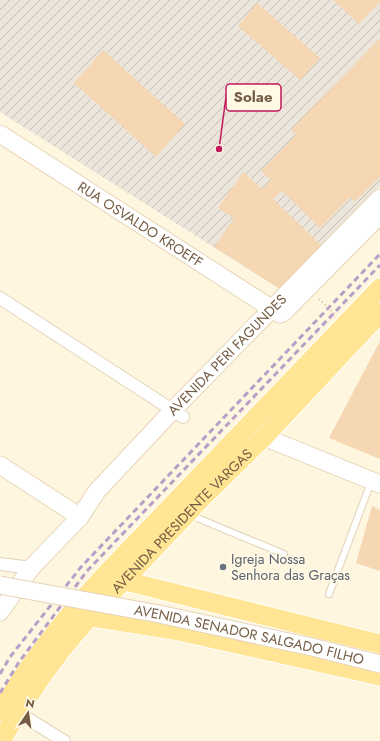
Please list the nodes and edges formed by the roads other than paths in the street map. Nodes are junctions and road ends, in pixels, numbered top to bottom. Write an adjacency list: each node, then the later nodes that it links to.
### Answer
1 (2, 139): 6 (main road, RUA OSVALDO KROEFF)
2 (380, 198): 6 (main road, AVENIDA PERI FAGUNDES)
3 (380, 215): 6 (main road, AVENIDA PERI FAGUNDES)
4 (380, 288): 8 (main road, AVENIDA PRESIDENTE VARGAS)
5 (0, 298): 9 (street)
6 (277, 312): 9 (main road, AVENIDA PERI FAGUNDES)
7 (380, 313): 11 (main road, AVENIDA PRESIDENTE VARGAS)
8 (268, 405): 10 (main road, AVENIDA PRESIDENTE VARGAS); 11 (main road)
9 (178, 413): 15 (main road, AVENIDA PERI FAGUNDES)
10 (237, 437): 11 (main road); 20 (main road, AVENIDA PRESIDENTE VARGAS)
11 (264, 437): 13 (main road); 14 (main road, AVENIDA PRESIDENTE VARGAS)
12 (0, 465): 15 (main road)
13 (376, 482): 23 (lane)
14 (186, 514): 16 (lane); 21 (main road, AVENIDA PRESIDENTE VARGAS)
15 (80, 517): 18 (main road, AVENIDA PERI FAGUNDES)
16 (284, 554)
17 (0, 564): 18 (street)
18 (32, 568): 24 (main road, AVENIDA PERI FAGUNDES)
19 (0, 576): 28 (main road, AVENIDA SENADOR SALGADO FILHO)
20 (104, 576): 21 (main road); 25 (main road, AVENIDA PRESIDENTE VARGAS)
21 (124, 580): 26 (main road, AVENIDA PRESIDENTE VARGAS); 27 (main road)
22 (0, 585): 29 (main road, AVENIDA SENADOR SALGADO FILHO, bridge)
23 (329, 594)
24 (0, 612)
25 (70, 613): 26 (main road); 31 (main road, AVENIDA PRESIDENTE VARGAS)
26 (89, 617): 30 (main road); 31 (main road, AVENIDA PRESIDENTE VARGAS)
27 (380, 644)
28 (380, 655)
29 (380, 664)
30 (380, 676)
31 (7, 710): 32 (main road, AVENIDA PRESIDENTE VARGAS); 33 (street)
32 (1, 741)
33 (64, 741)

